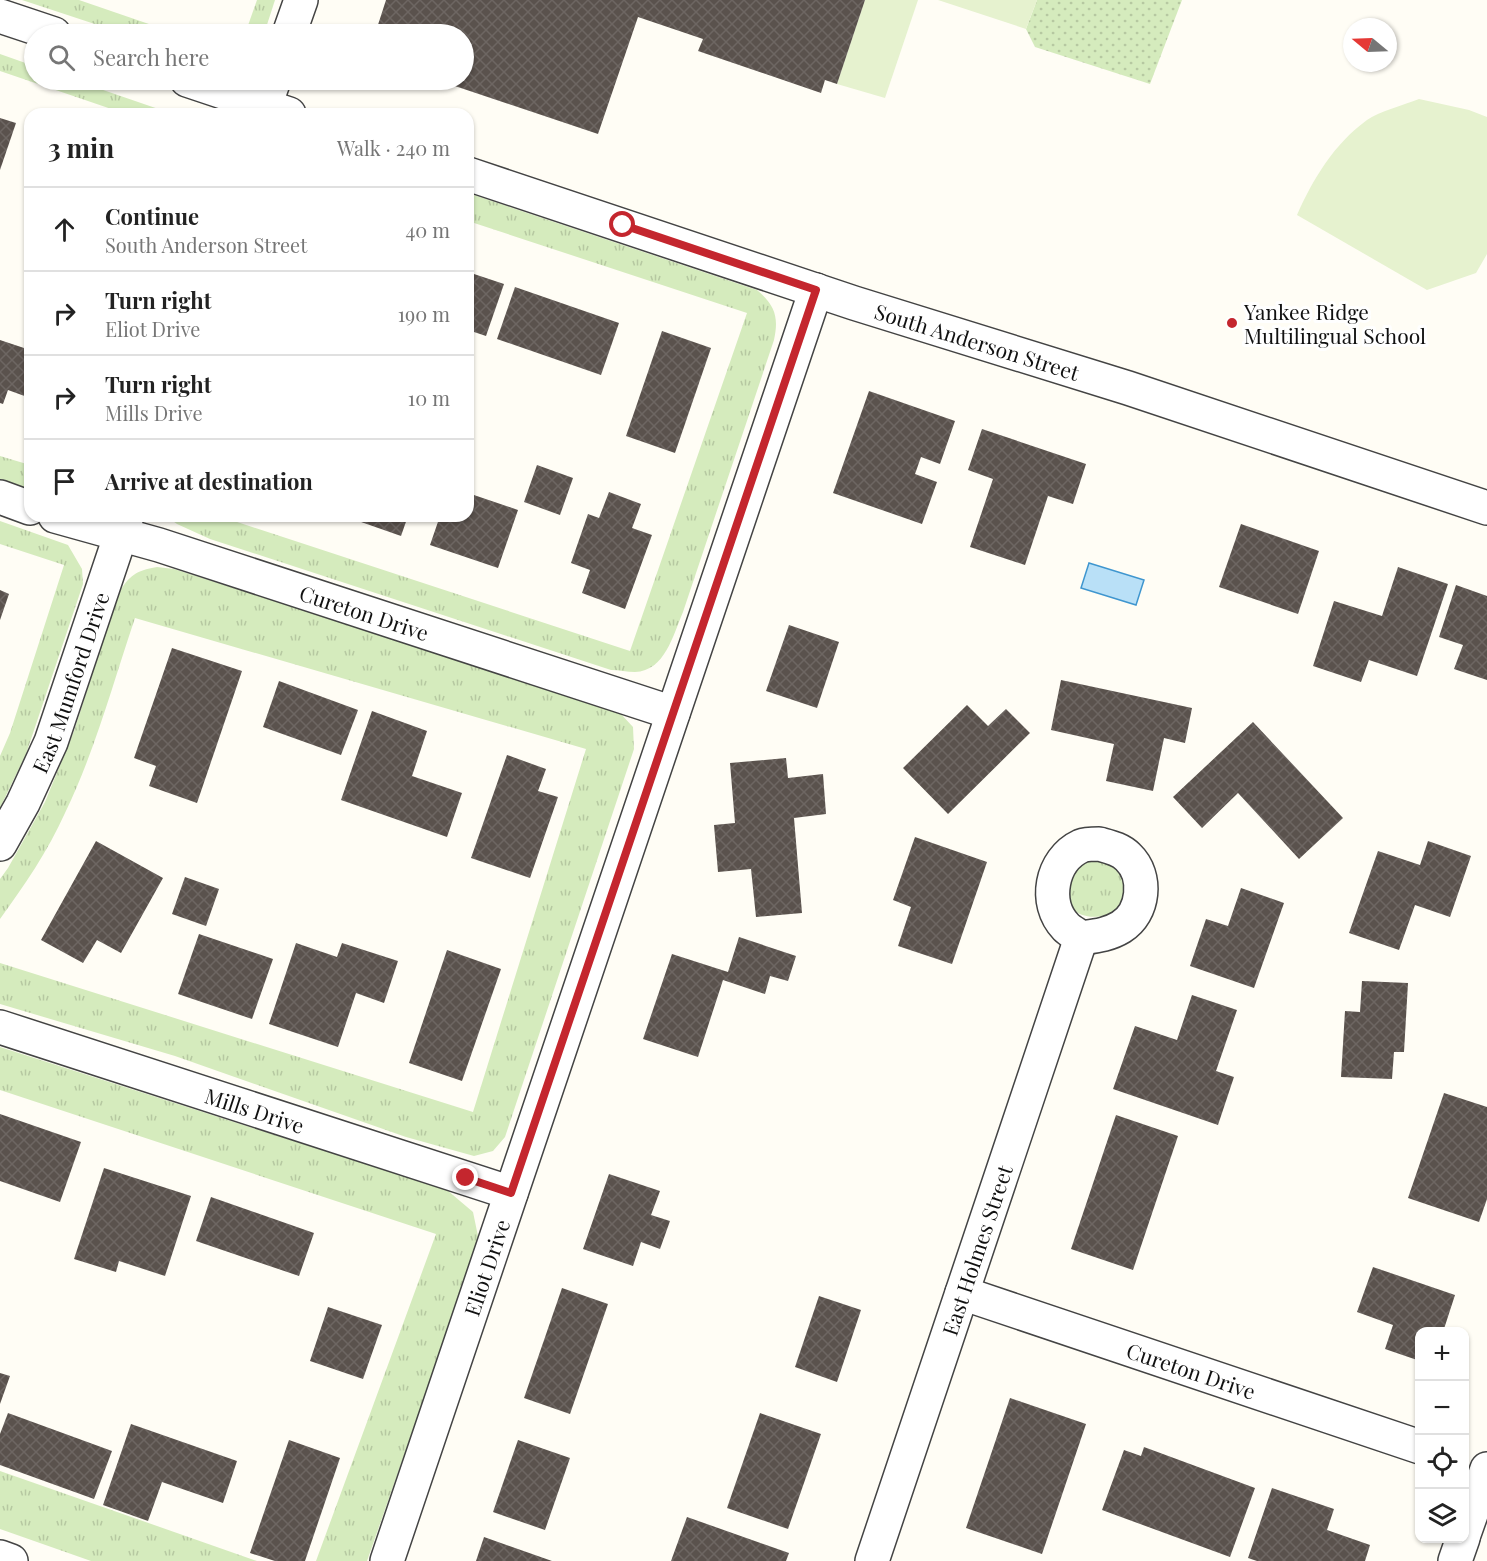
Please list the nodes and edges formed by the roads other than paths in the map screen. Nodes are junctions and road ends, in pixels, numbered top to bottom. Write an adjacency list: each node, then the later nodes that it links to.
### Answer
1 (301, 0): 4 (street)
2 (0, 16): 3 (street)
3 (24, 24)
4 (293, 24)
5 (224, 90): 6 (street)
6 (273, 103)
7 (474, 176): 8 (street, South Anderson Street)
8 (816, 290): 11 (street, South Anderson Street); 14 (street, Eliot Drive)
9 (0, 497): 10 (street)
10 (24, 506)
11 (1487, 508)
12 (96, 522): 13 (street, Cureton Drive)
13 (124, 526): 14 (street, Cureton Drive); 15 (street, East Mumford Drive)
14 (673, 713): 18 (street, Eliot Drive)
15 (0, 844)
16 (1081, 938): 19 (street, East Holmes Street)
17 (0, 1027): 18 (street, Mills Drive)
18 (511, 1193): 27 (street, Eliot Drive)
19 (962, 1293): 20 (street, Cureton Drive); 28 (street, East Holmes Street)
20 (1415, 1446)
21 (1469, 1464): 22 (street)
22 (1487, 1469): 23 (street)
23 (1469, 1520)
24 (1462, 1543): 29 (street)
25 (0, 1557): 26 (street)
26 (11, 1561)
27 (387, 1561)
28 (872, 1561)
29 (1455, 1561)

